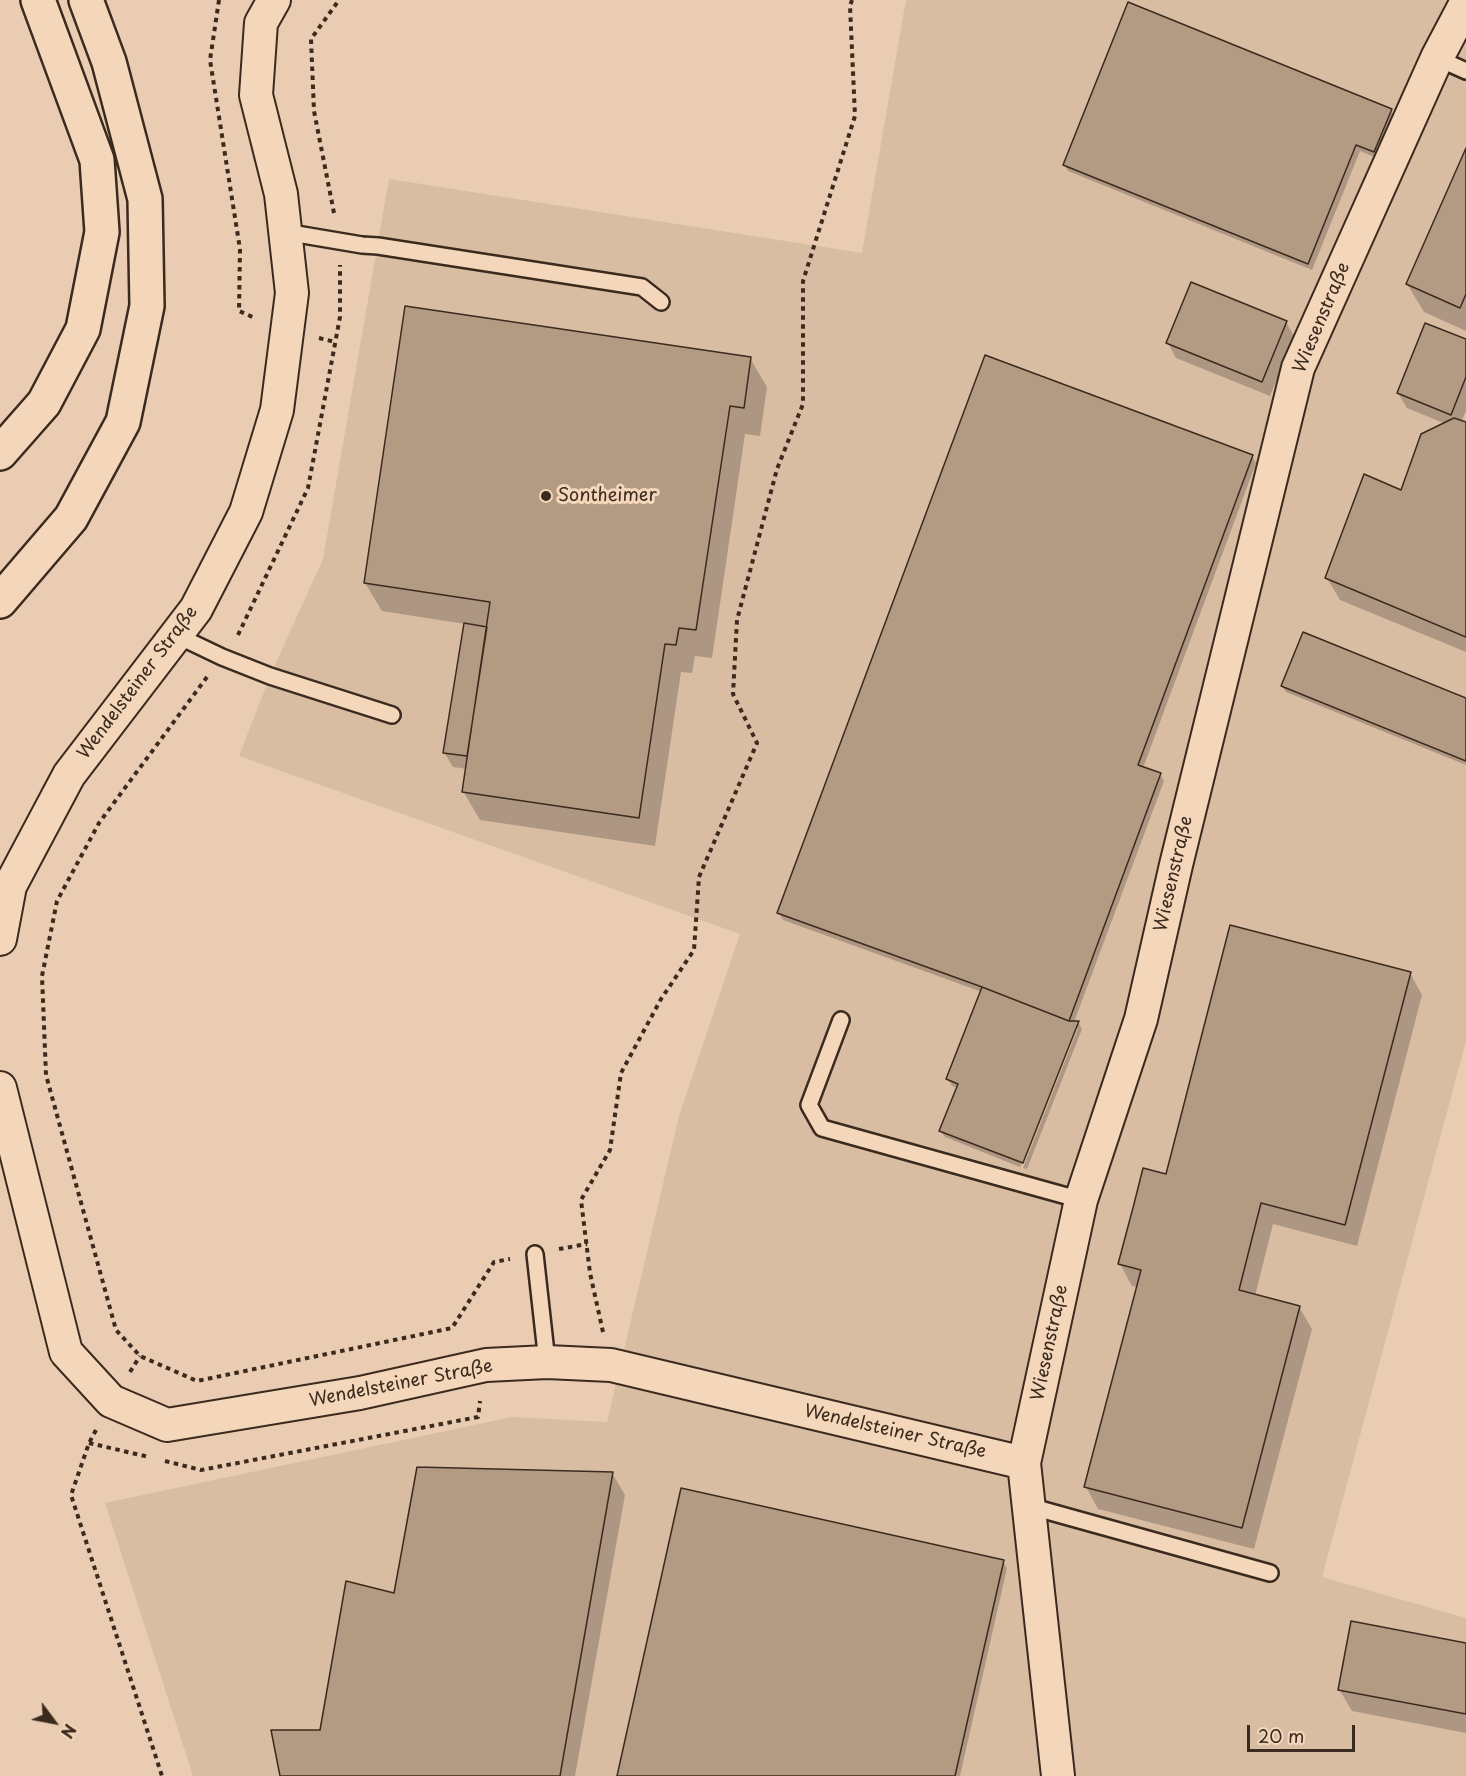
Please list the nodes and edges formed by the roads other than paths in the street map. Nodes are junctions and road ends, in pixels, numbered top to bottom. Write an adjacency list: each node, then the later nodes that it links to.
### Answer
1 (38, 0): 9 (highway)
2 (86, 0): 10 (highway)
3 (274, 0): 7 (street, Wendelsteiner Straße)
4 (1466, 3): 5 (street, Wiesenstraße)
5 (1437, 58): 6 (lane); 16 (street, Wiesenstraße)
6 (1466, 71)
7 (285, 232): 8 (lane); 11 (street, Wendelsteiner Straße)
8 (661, 302)
9 (0, 453)
10 (0, 601)
11 (176, 635): 12 (lane); 13 (street, Wendelsteiner Straße)
12 (392, 715)
13 (0, 939)
14 (841, 1020): 16 (lane)
15 (0, 1088): 18 (street, Wendelsteiner Straße)
16 (1081, 1200): 19 (street, Wiesenstraße)
17 (535, 1254): 18 (lane)
18 (547, 1362): 19 (street, Wendelsteiner Straße)
19 (1024, 1463): 20 (street, Wiesenstraße)
20 (1029, 1506): 21 (lane); 22 (street, Wiesenstraße)
21 (1270, 1573)
22 (1058, 1776)

